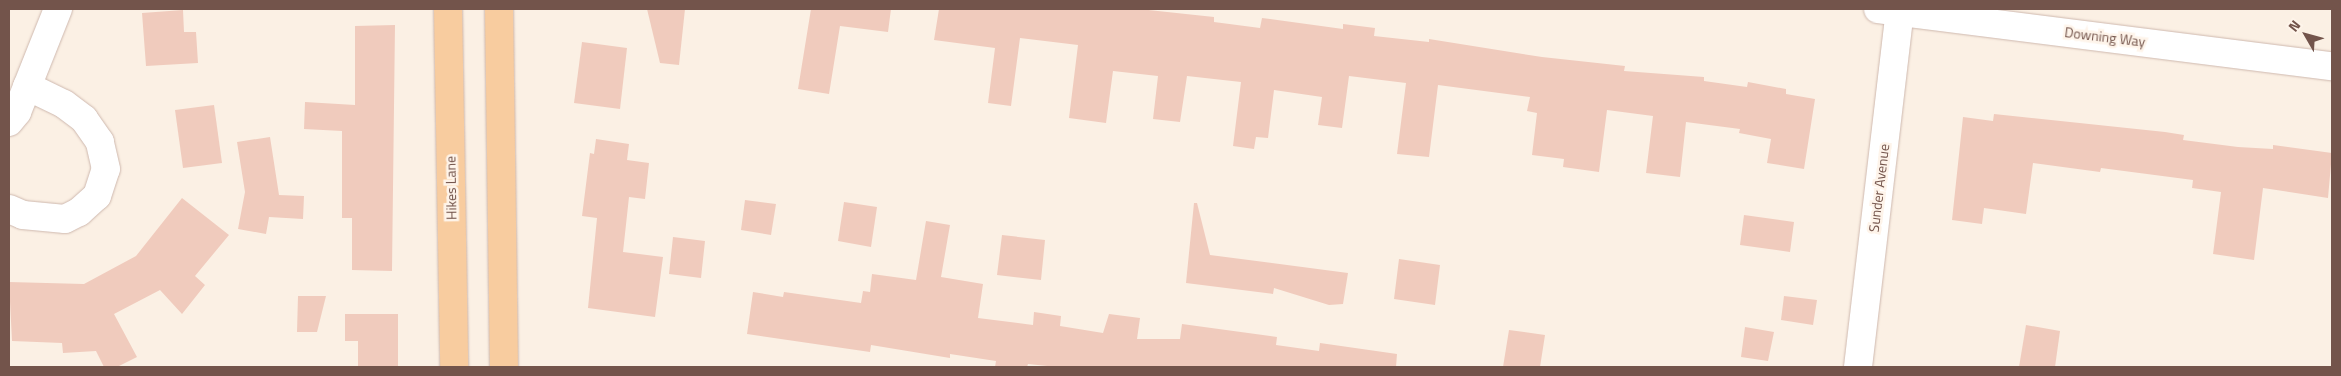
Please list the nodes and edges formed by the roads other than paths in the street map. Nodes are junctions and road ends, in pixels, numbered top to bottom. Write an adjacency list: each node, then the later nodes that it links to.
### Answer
1 (58, 9): 6 (street)
2 (448, 9): 9 (main road, Hikes Lane)
3 (499, 9): 10 (main road)
4 (1893, 10): 5 (street, Downing Way); 11 (street, Sunder Avenue)
5 (2332, 66)
6 (27, 86): 7 (street); 8 (street)
7 (9, 122)
8 (9, 209)
9 (454, 367)
10 (504, 367)
11 (1858, 367)

